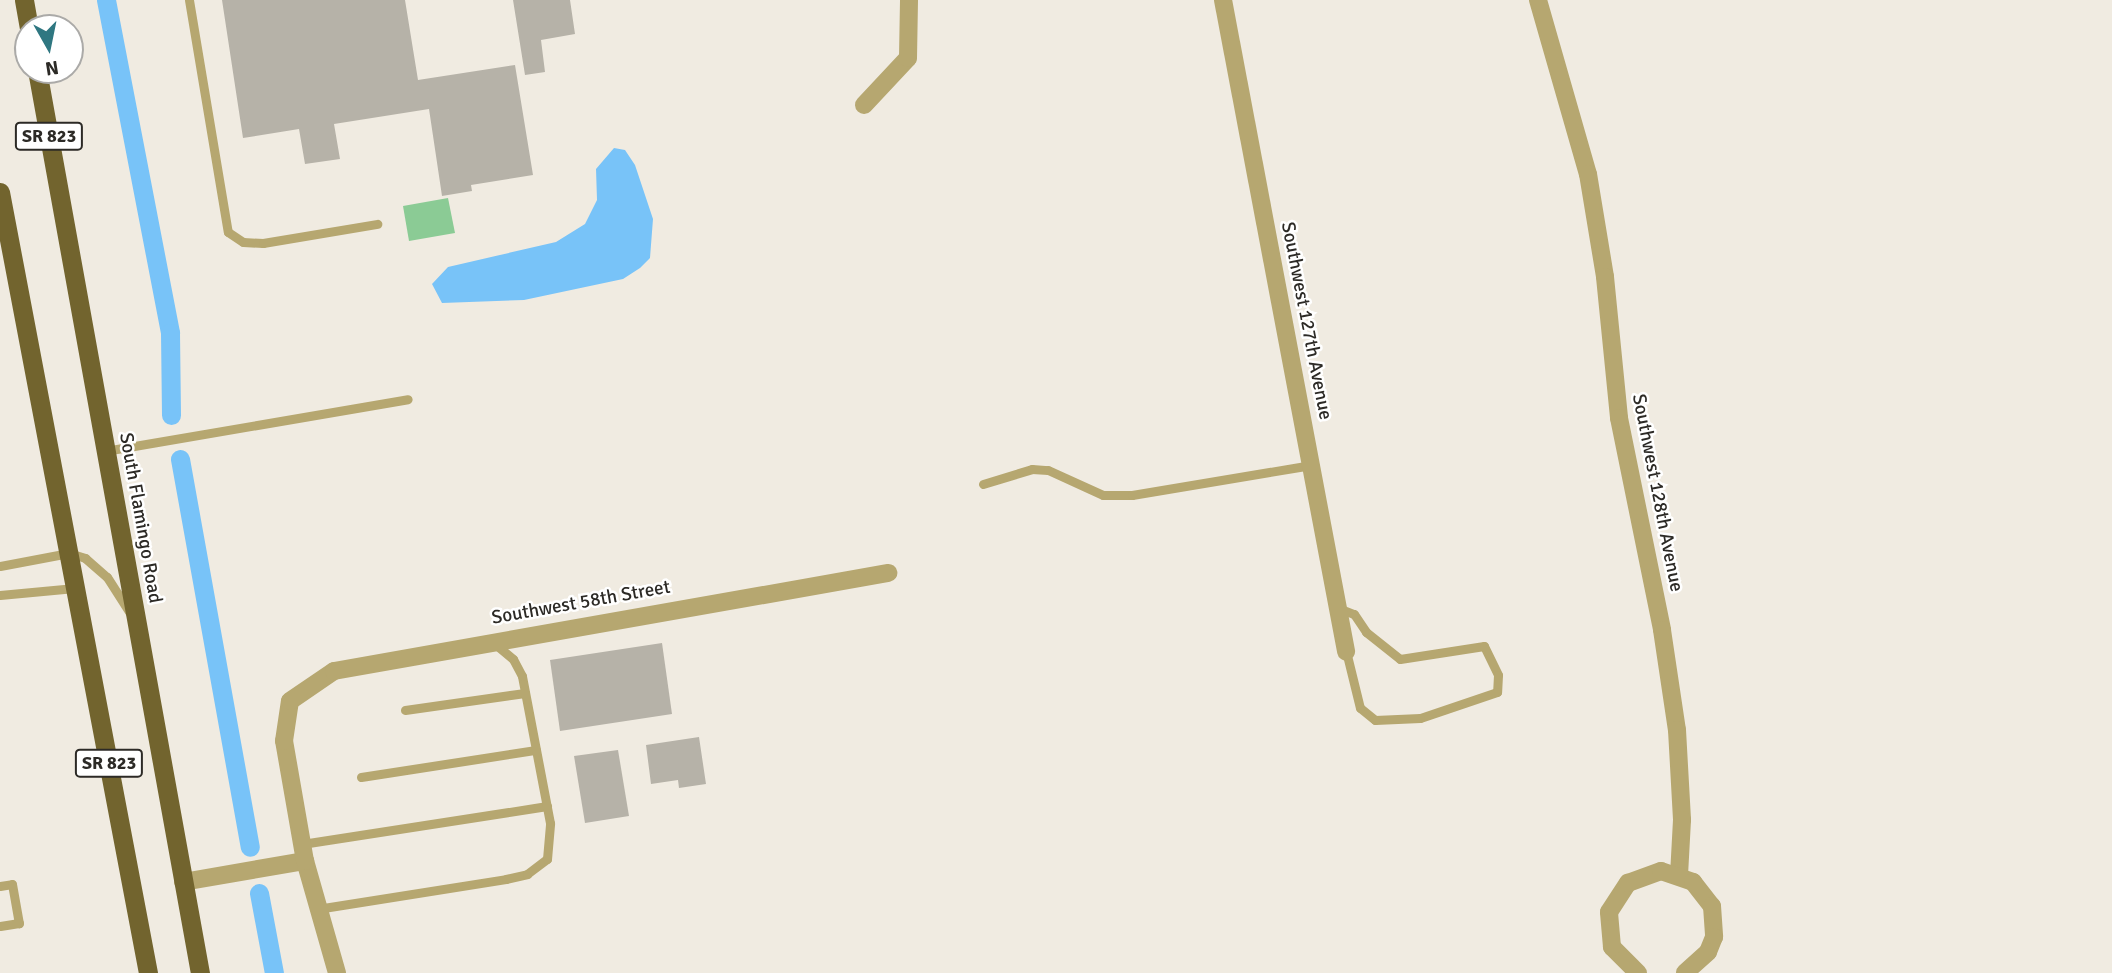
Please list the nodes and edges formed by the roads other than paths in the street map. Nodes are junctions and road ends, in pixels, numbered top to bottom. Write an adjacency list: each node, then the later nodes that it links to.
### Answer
1 (189, 0): 8 (lane)
2 (909, 0): 6 (street)
3 (1223, 0): 11 (street, Southwest 127th Avenue)
4 (1538, 0): 28 (street, Southwest 128th Avenue)
5 (40, 84): 10 (highway, South Flamingo Road / SR 823)
6 (864, 105)
7 (0, 192): 13 (highway, SR 823)
8 (377, 224)
9 (408, 399): 10 (lane)
10 (105, 450): 19 (highway, South Flamingo Road / SR 823)
11 (1312, 465): 12 (lane); 18 (street, Southwest 127th Avenue)
12 (983, 484)
13 (69, 553): 14 (lane); 16 (highway, SR 823); 19 (lane)
14 (0, 566)
15 (888, 573): 20 (street, Southwest 58th Street)
16 (75, 588): 17 (lane); 33 (highway, SR 823)
17 (0, 595)
18 (1338, 608): 21 (street, Southwest 127th Avenue); 21 (lane)
19 (135, 621): 29 (highway, South Flamingo Road / SR 823)
20 (489, 640): 22 (lane); 27 (street, Southwest 58th Street)
21 (1346, 651)
22 (525, 693): 23 (lane); 24 (lane)
23 (405, 710)
24 (536, 750): 25 (lane); 26 (lane)
25 (361, 777)
26 (547, 806): 27 (lane); 31 (lane)
27 (303, 852): 29 (street); 31 (street)
28 (1679, 874): 36 (street); 37 (street)
29 (183, 882): 34 (highway, South Flamingo Road / SR 823)
30 (0, 886): 32 (lane)
31 (317, 909): 35 (street)
32 (0, 926)
33 (149, 973)
34 (200, 973)
35 (337, 973)
36 (1638, 973)
37 (1685, 973)

